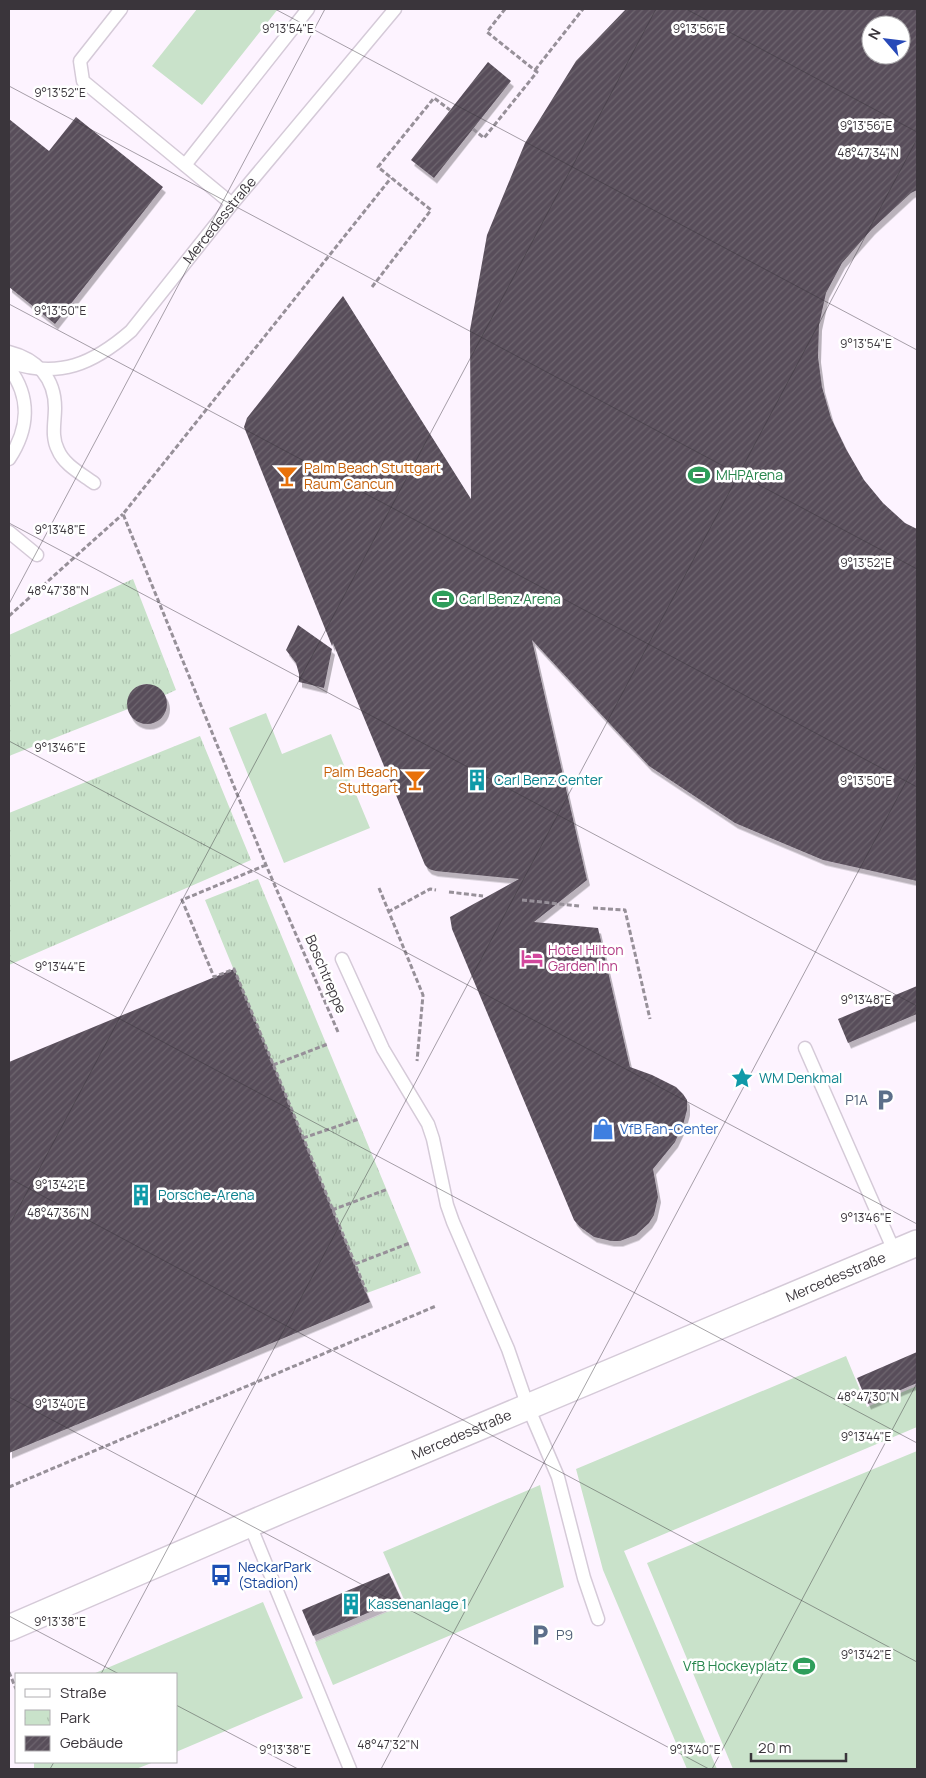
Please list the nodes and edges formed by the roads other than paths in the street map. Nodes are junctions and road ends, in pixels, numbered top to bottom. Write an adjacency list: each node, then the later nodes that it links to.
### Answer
1 (121, 9): 4 (lane)
2 (308, 9): 4 (lane)
3 (395, 9): 5 (lane, Mercedesstraße)
4 (185, 165): 5 (lane)
5 (232, 204): 9 (lane, Mercedesstraße)
6 (9, 352): 9 (lane)
7 (9, 362): 9 (lane, Mercedesstraße)
8 (9, 368): 10 (lane)
9 (42, 368): 11 (lane)
10 (9, 459)
11 (94, 483)
12 (9, 532): 13 (lane)
13 (37, 554)
14 (342, 959): 17 (lane)
15 (805, 1048): 16 (lane)
16 (906, 1248): 17 (street, Mercedesstraße)
17 (528, 1407): 18 (street, Mercedesstraße); 19 (lane)
18 (250, 1524): 20 (street, Mercedesstraße); 21 (lane)
19 (598, 1619)
20 (9, 1628)
21 (350, 1769)

